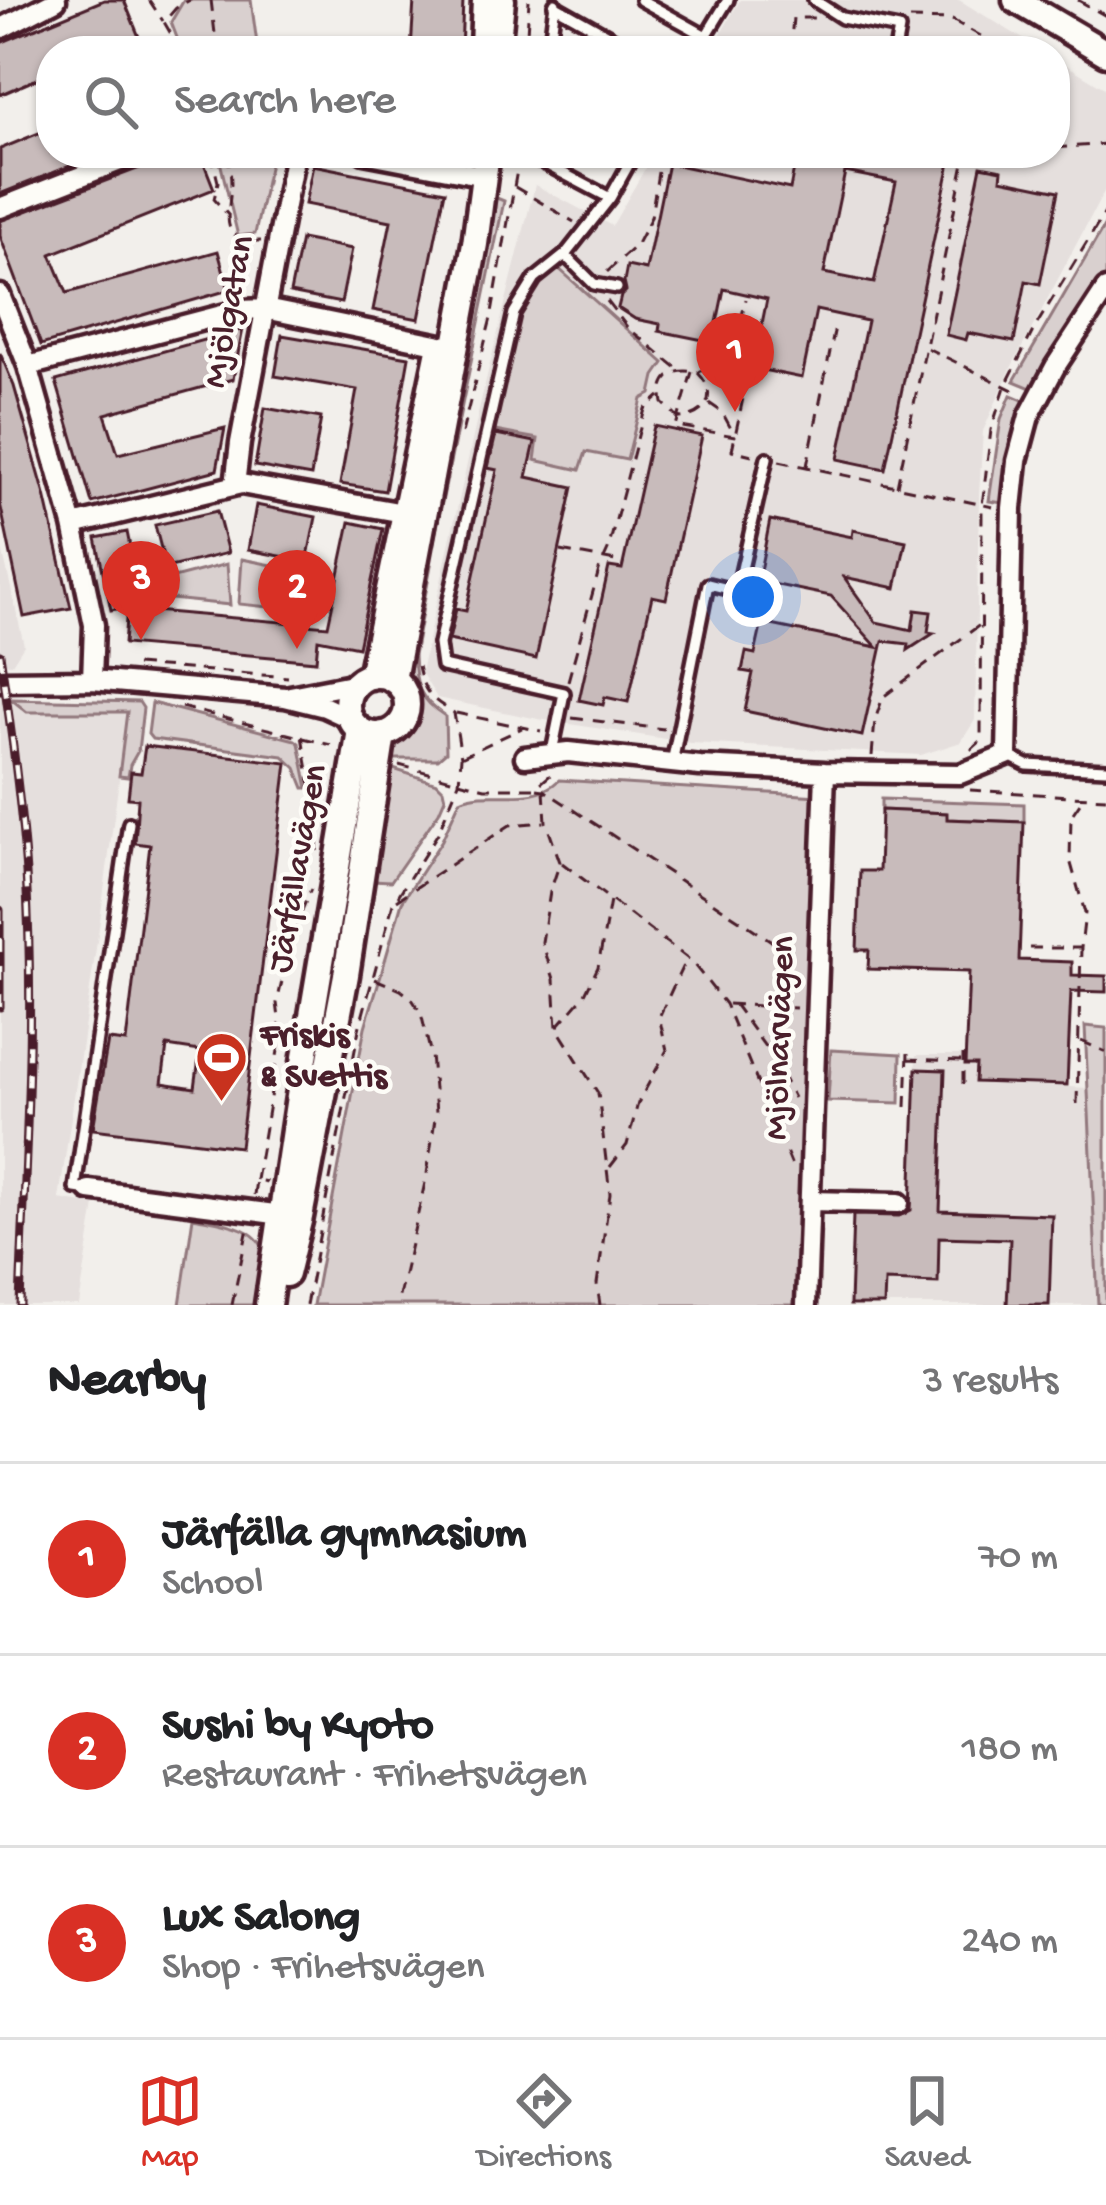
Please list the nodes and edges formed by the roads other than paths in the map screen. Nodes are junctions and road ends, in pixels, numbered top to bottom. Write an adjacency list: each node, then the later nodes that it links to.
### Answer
1 (56, 0): 9 (street)
2 (484, 0): 10 (street)
3 (502, 0): 11 (street)
4 (641, 0): 14 (lane)
5 (728, 0): 14 (lane)
6 (814, 0): 15 (lane)
7 (1016, 0): 16 (street)
8 (555, 2): 12 (lane); 13 (lane)
9 (0, 28)
10 (483, 36)
11 (498, 36)
12 (551, 36)
13 (611, 36)
14 (706, 36)
15 (898, 36)
16 (1106, 53)
17 (102, 168): 23 (street)
18 (292, 168): 28 (street, Mjölgatan)
19 (478, 168): 29 (street)
20 (553, 168): 22 (lane)
21 (626, 168): 22 (lane)
22 (610, 198): 24 (lane)
23 (0, 208)
24 (565, 255): 25 (lane); 40 (lane)
25 (617, 288)
26 (1106, 289): 41 (street)
27 (0, 295): 30 (street)
28 (265, 309): 29 (street); 30 (street); 32 (street, Mjölgatan)
29 (448, 346): 33 (street)
30 (28, 366): 34 (street)
31 (767, 458): 43 (lane)
32 (236, 484): 33 (street); 34 (street)
33 (414, 515): 36 (street)
34 (73, 525): 35 (street)
35 (92, 680): 37 (street); 38 (street)
36 (374, 680): 38 (street); 39 (street); 39 (street)
37 (0, 681)
38 (285, 697): 39 (street)
39 (365, 728): 50 (street, Järfällavägen)
40 (554, 743): 42 (street); 43 (street)
41 (1007, 755): 44 (lane); 45 (street)
42 (525, 757)
43 (672, 763): 45 (street)
44 (1106, 769)
45 (825, 772): 48 (street, Mjölnarvägen)
46 (129, 823): 47 (lane)
47 (89, 1190): 50 (street)
48 (810, 1197): 49 (street); 53 (street, Mjölnarvägen)
49 (899, 1204)
50 (291, 1216): 51 (street, Järfällavägen); 52 (street, Järfällavägen)
51 (268, 1305)
52 (278, 1305)
53 (806, 1305)

